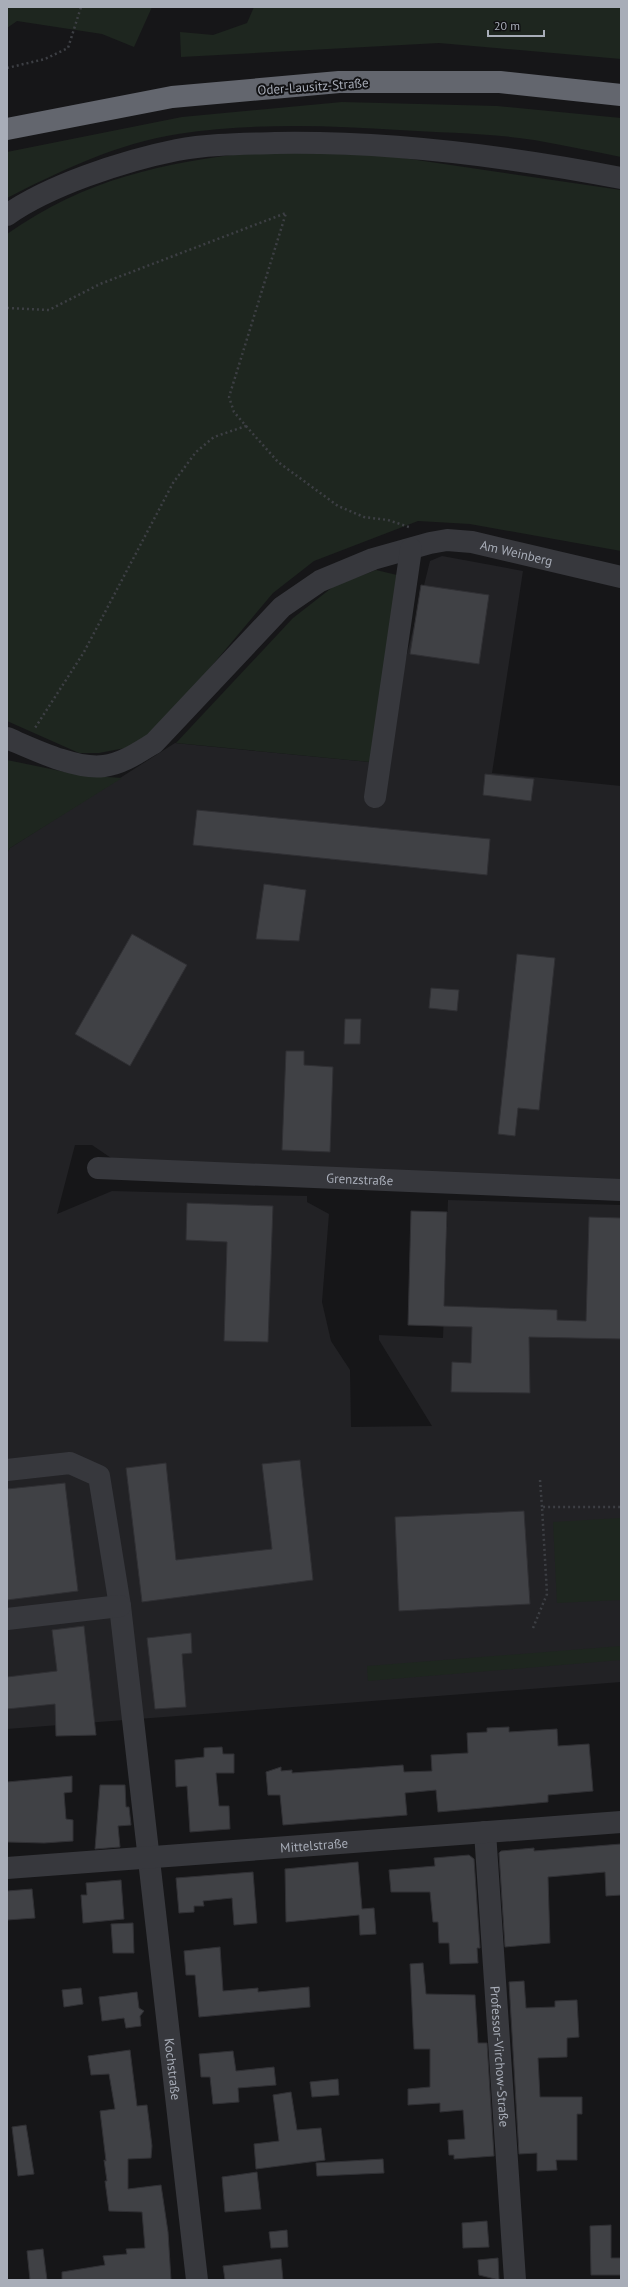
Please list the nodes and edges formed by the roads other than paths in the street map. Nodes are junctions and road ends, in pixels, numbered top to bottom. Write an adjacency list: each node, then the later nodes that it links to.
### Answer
1 (621, 95): 2 (highway, Oder-Lausitz-Straße)
2 (7, 129)
3 (621, 178): 4 (street)
4 (7, 215)
5 (411, 549): 6 (street, Am Weinberg); 7 (street, Am Weinberg); 8 (street)
6 (621, 578)
7 (16, 742)
8 (375, 797)
9 (98, 1168): 10 (street, Grenzstraße)
10 (621, 1190)
11 (7, 1470): 12 (street, Kochstraße)
12 (120, 1606): 13 (street); 16 (street, Kochstraße)
13 (7, 1619)
14 (621, 1822): 15 (street, Mittelstraße)
15 (485, 1832): 16 (street, Mittelstraße); 19 (street, Professor-Virchow-Straße)
16 (149, 1858): 17 (street, Mittelstraße); 18 (street, Kochstraße)
17 (7, 1868)
18 (197, 2280)
19 (515, 2280)

